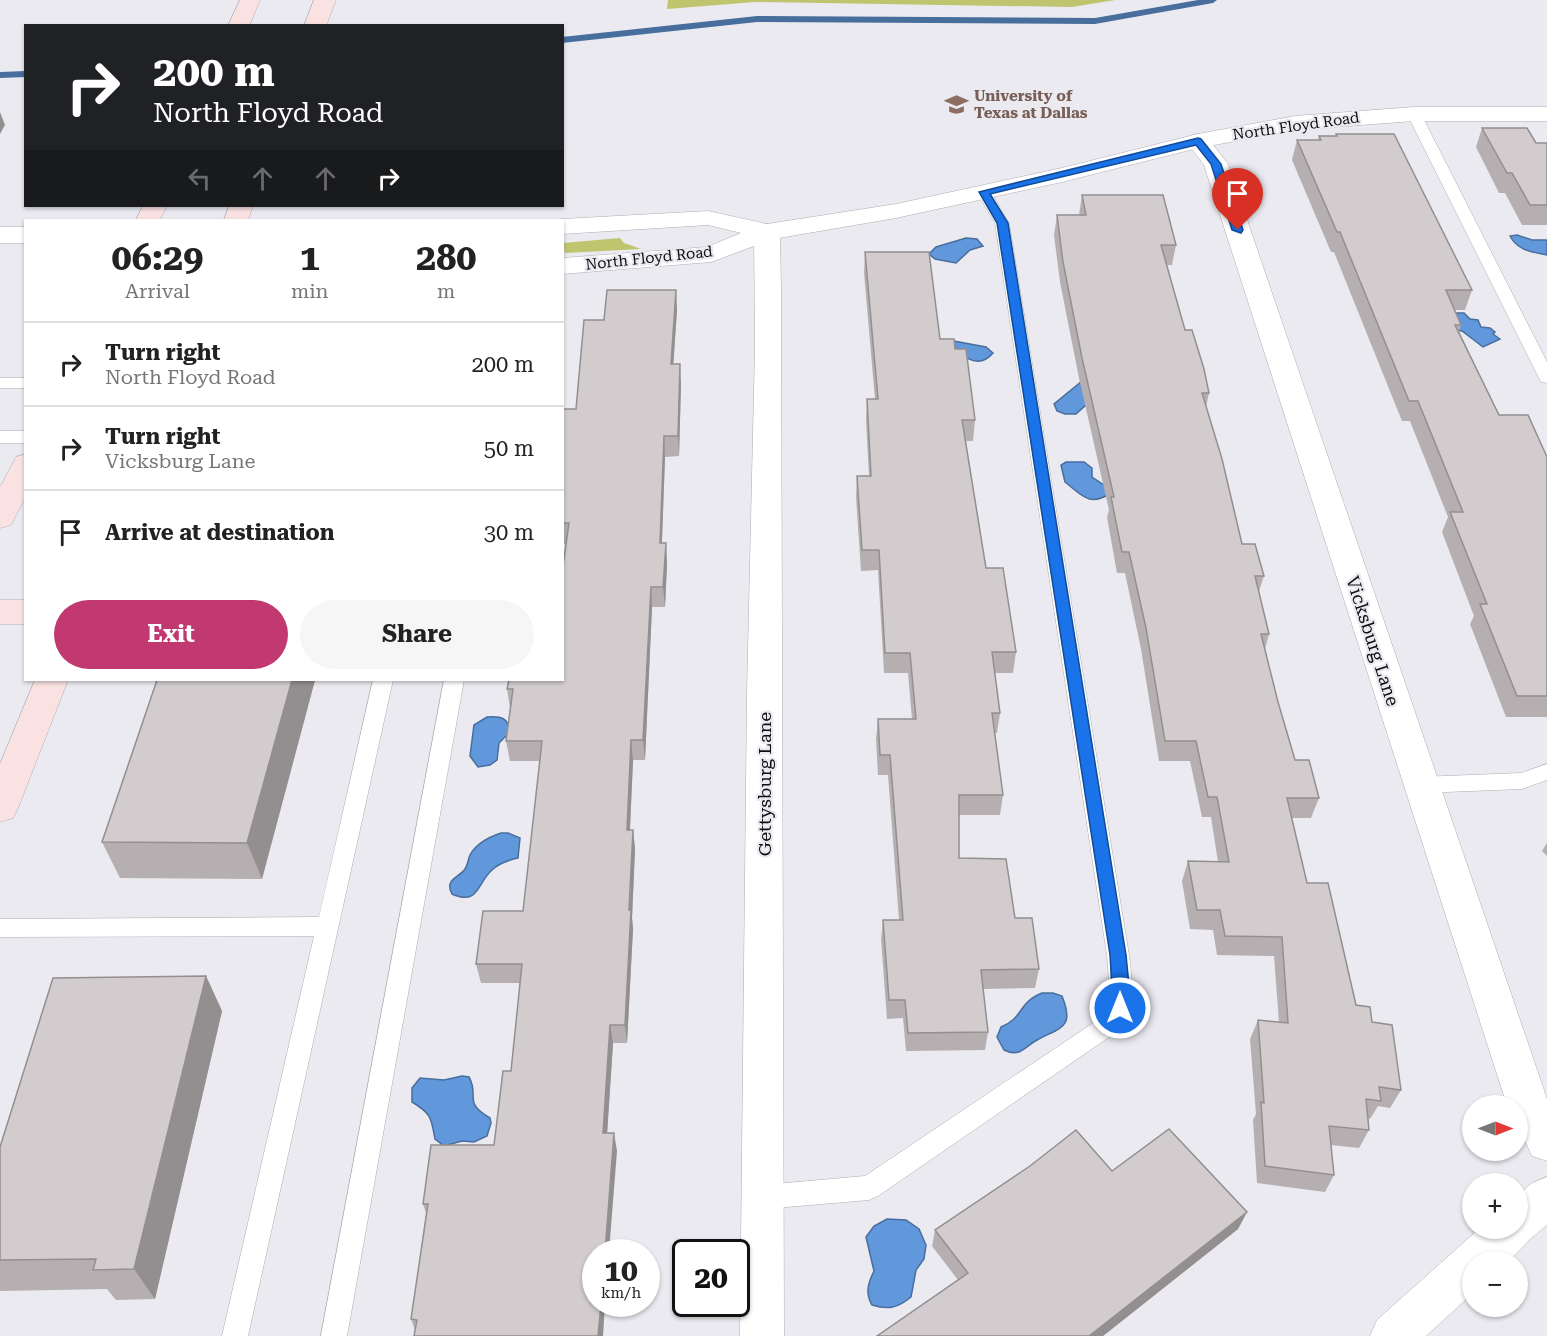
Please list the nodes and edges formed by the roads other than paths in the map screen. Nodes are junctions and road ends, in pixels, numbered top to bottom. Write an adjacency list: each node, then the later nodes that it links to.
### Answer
1 (250, 0): 3 (main road)
2 (325, 0): 4 (main road)
3 (239, 24)
4 (316, 24)
5 (1414, 114): 6 (street, North Floyd Road); 7 (street, North Floyd Road); 14 (lane)
6 (1547, 114)
7 (1198, 141): 8 (street, North Floyd Road); 27 (street, Vicksburg Lane)
8 (984, 192): 10 (street, North Floyd Road); 32 (lane)
9 (564, 227): 10 (street, North Floyd Road)
10 (767, 232): 13 (street, North Floyd Road); 32 (street, Gettysburg Lane)
11 (0, 235): 12 (street)
12 (24, 235)
13 (564, 266)
14 (1547, 378)
15 (0, 382): 16 (lane)
16 (24, 383)
17 (0, 437): 18 (lane)
18 (24, 437)
19 (24, 468): 20 (main road)
20 (0, 518)
21 (0, 612): 22 (main road)
22 (24, 612)
23 (51, 681): 28 (main road)
24 (383, 681): 29 (lane)
25 (454, 681): 39 (lane)
26 (1547, 772): 27 (lane)
27 (1420, 785): 31 (street, Vicksburg Lane)
28 (0, 808)
29 (327, 926): 30 (lane); 38 (lane)
30 (0, 928)
31 (1547, 1142)
32 (763, 1197): 40 (street, Gettysburg Lane)
33 (1547, 1197): 34 (street)
34 (1528, 1214)
35 (1500, 1239): 36 (street)
36 (1487, 1251)
37 (1462, 1274): 41 (street)
38 (235, 1336)
39 (334, 1336)
40 (762, 1336)
41 (1393, 1336)

